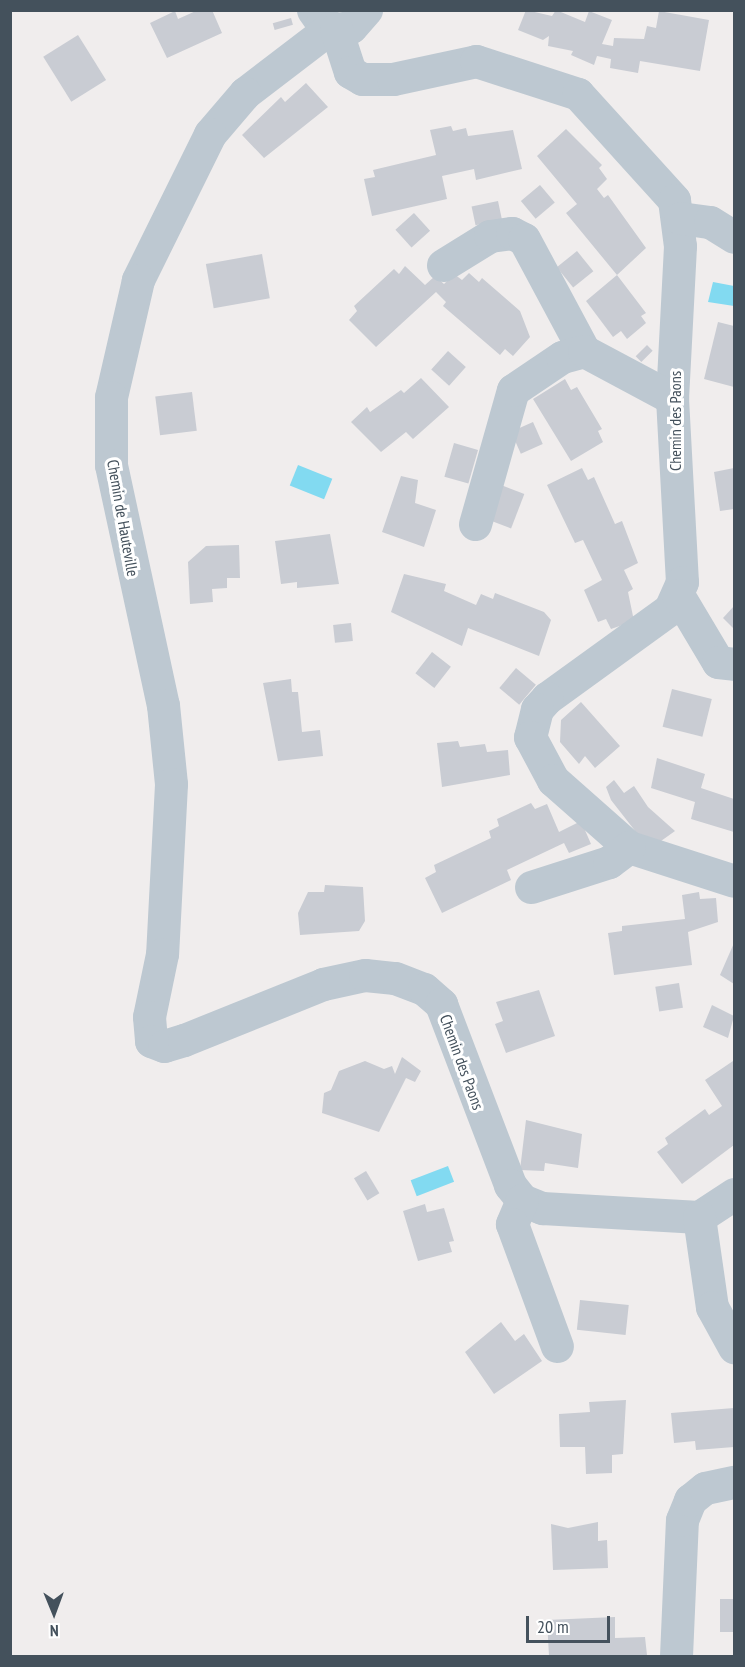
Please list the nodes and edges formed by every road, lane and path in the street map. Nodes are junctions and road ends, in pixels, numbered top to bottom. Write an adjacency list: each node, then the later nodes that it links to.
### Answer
1 (349, 19): 2 (street, Chemin des Paons); 13 (street, Chemin de Hauteville)
2 (680, 218): 3 (street); 6 (street, Chemin des Paons)
3 (735, 237)
4 (443, 265): 5 (street)
5 (584, 351): 6 (street); 7 (street)
6 (672, 398): 8 (street, Chemin des Paons)
7 (475, 524)
8 (678, 595): 9 (street); 10 (street)
9 (735, 664)
10 (629, 847): 11 (street); 12 (street)
11 (735, 881)
12 (531, 887)
13 (151, 1041): 15 (street, Chemin des Paons)
14 (735, 1194): 16 (street)
15 (522, 1200): 16 (street); 17 (street)
16 (699, 1217): 18 (street)
17 (557, 1346)
18 (735, 1347)
19 (735, 1482): 20 (street)
20 (676, 1656)

